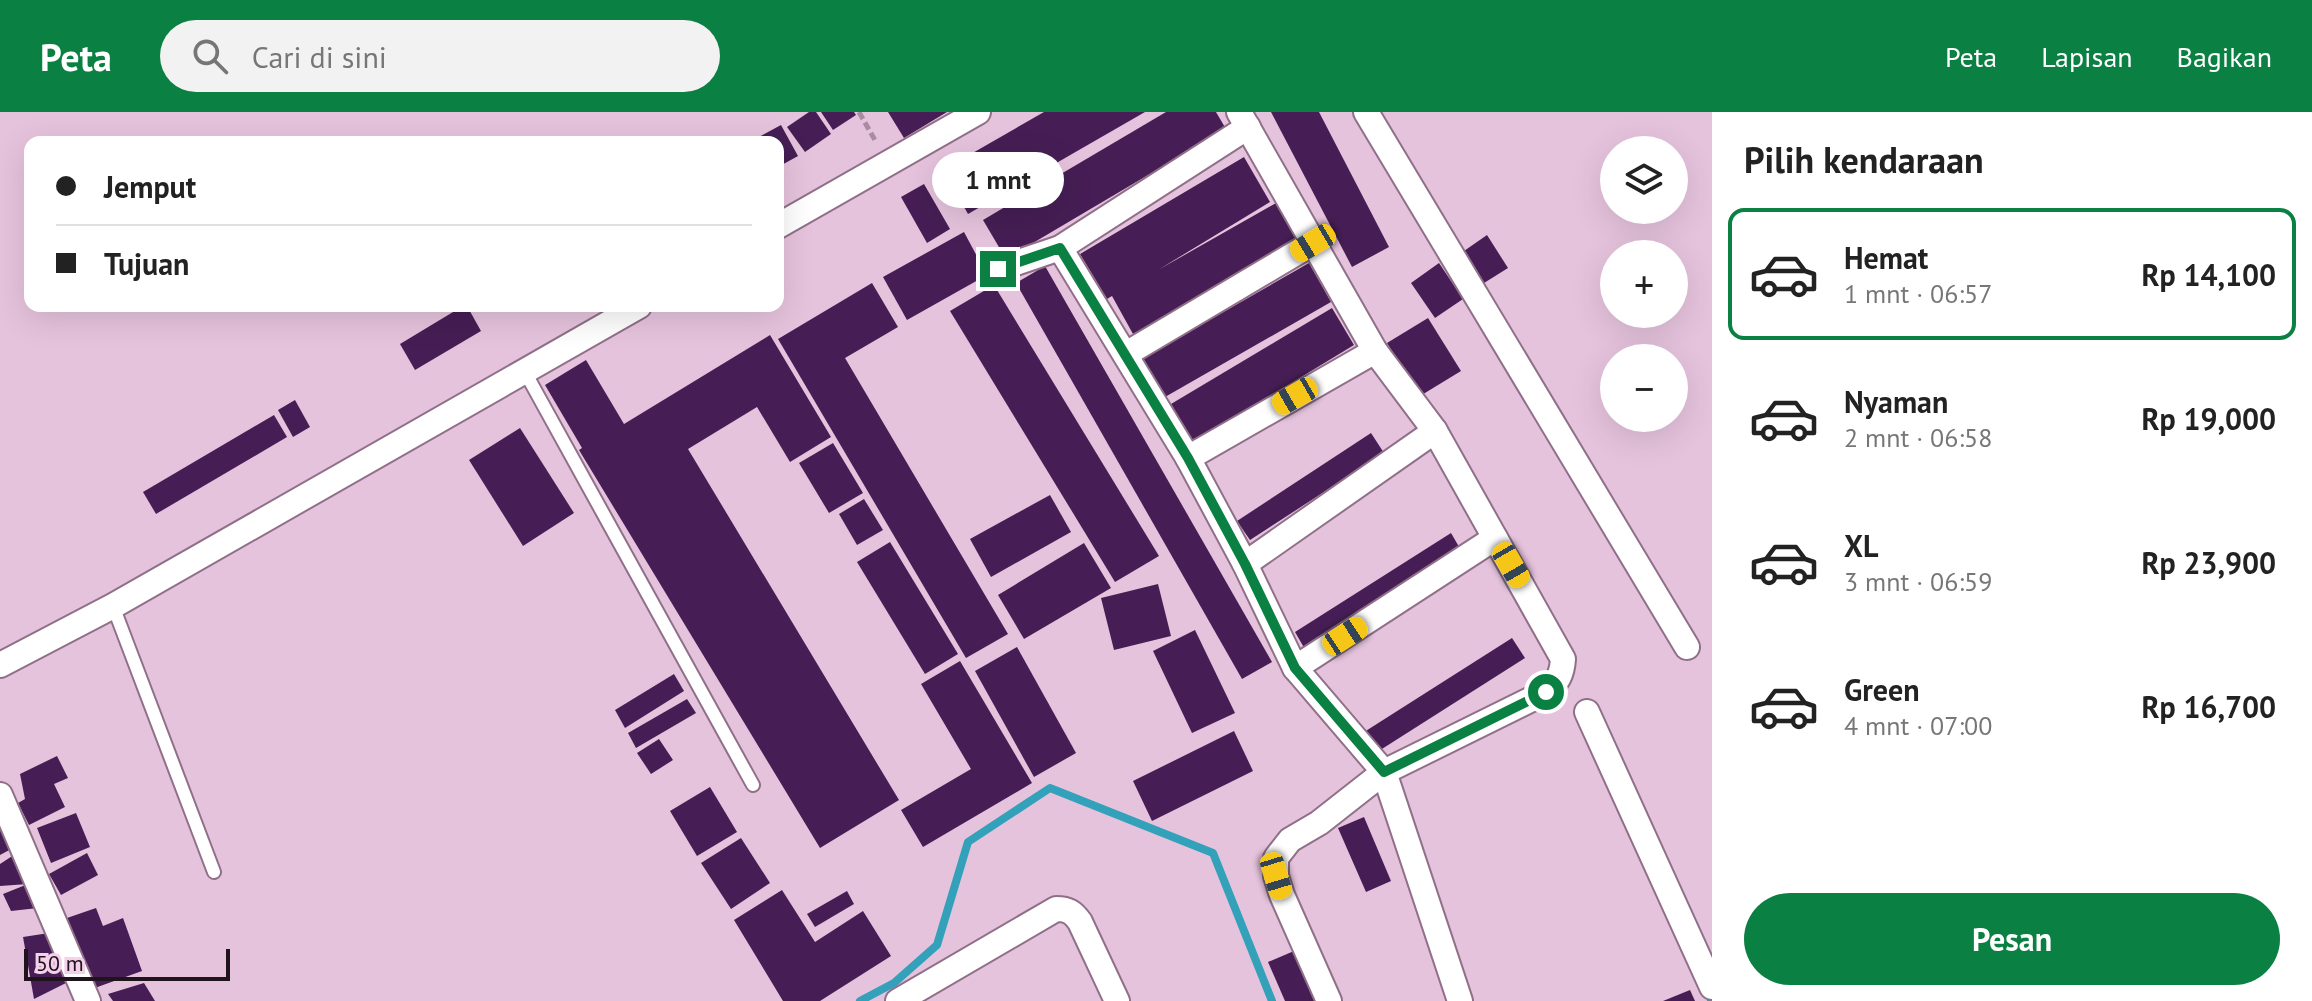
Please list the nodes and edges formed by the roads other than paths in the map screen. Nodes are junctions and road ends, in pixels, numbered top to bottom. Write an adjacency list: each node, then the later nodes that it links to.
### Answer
1 (978, 112): 4 (street)
2 (1366, 112): 17 (street)
3 (1243, 120): 5 (street); 6 (street)
4 (784, 222)
5 (1313, 243): 9 (street); 10 (street)
6 (1060, 248): 7 (street); 10 (street)
7 (998, 269)
8 (629, 312): 11 (street)
9 (1375, 351): 12 (street); 13 (street)
10 (1126, 354): 13 (street)
11 (525, 372): 16 (street); 22 (lane)
12 (1435, 431): 14 (street); 15 (street)
13 (1188, 458): 15 (street)
14 (1495, 538): 19 (street); 21 (street)
15 (1245, 564): 19 (street)
16 (113, 606): 18 (street); 24 (lane)
17 (1687, 647)
18 (0, 665)
19 (1295, 668): 21 (street)
20 (1587, 712): 25 (street)
21 (1384, 772): 29 (street); 30 (street)
22 (753, 785)
23 (0, 795): 26 (street)
24 (214, 872)
25 (1712, 987)
26 (88, 1001)
27 (898, 1001): 28 (street)
28 (1117, 1001)
29 (1329, 1001)
30 (1460, 1001)

